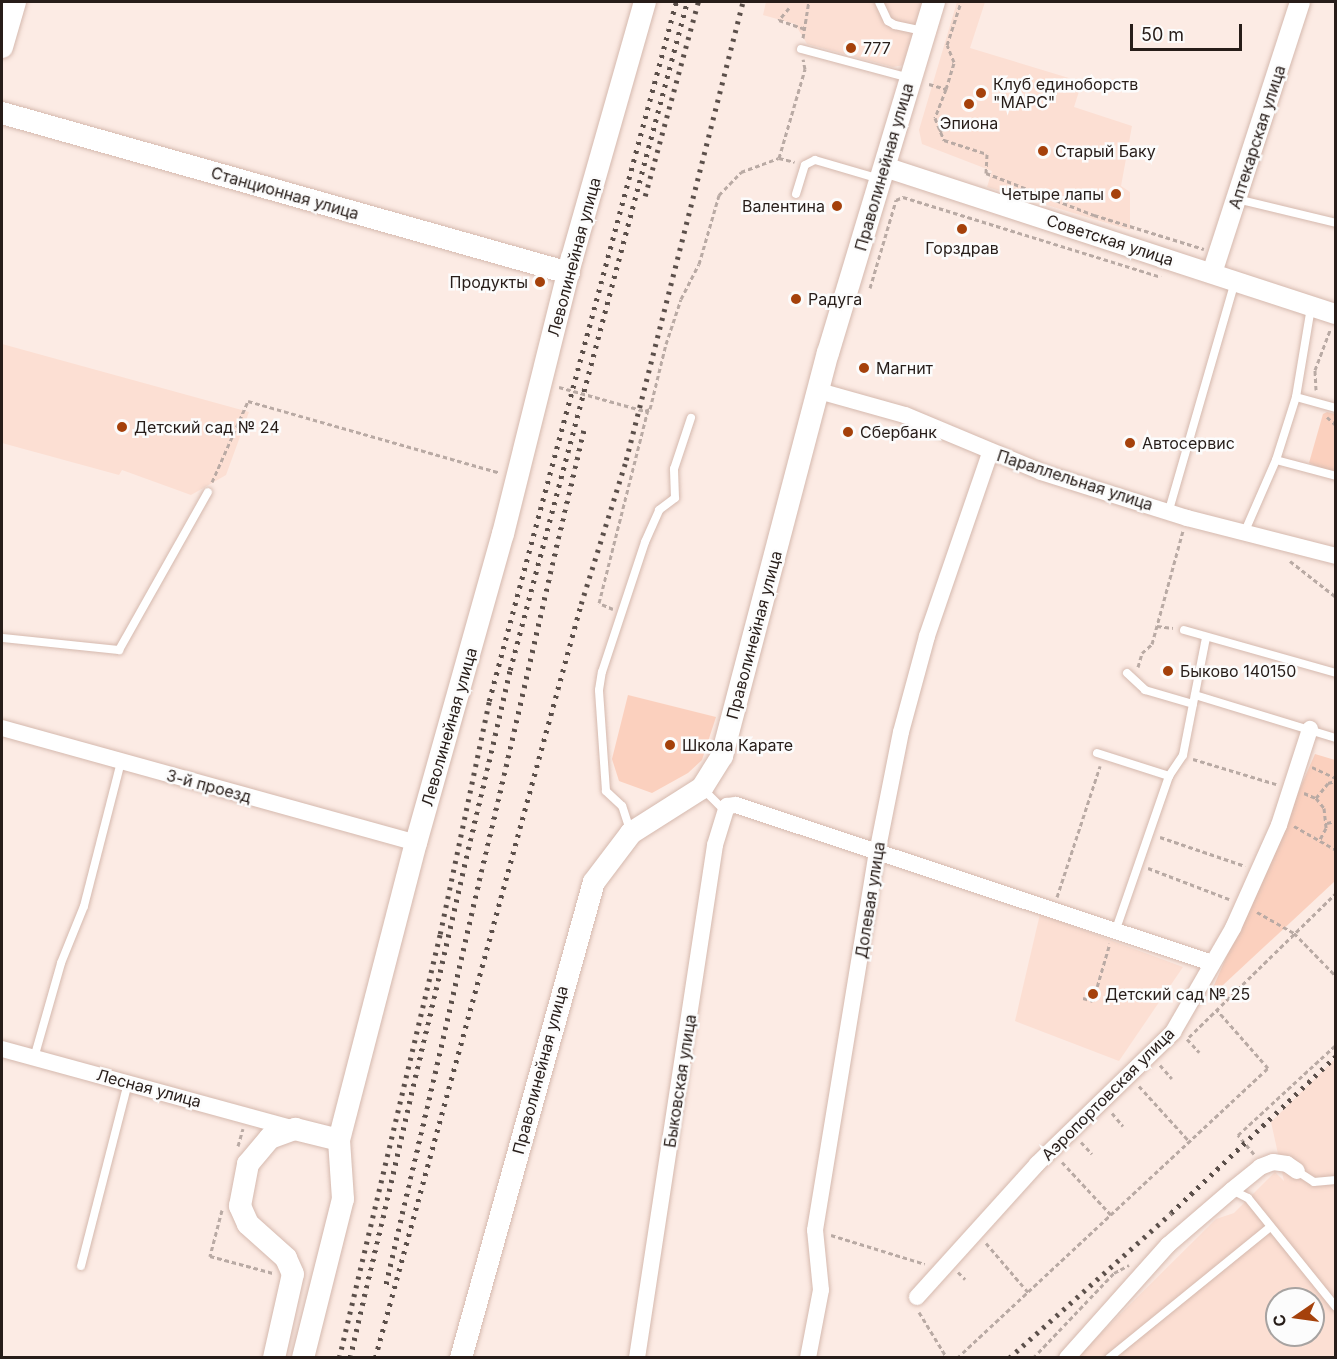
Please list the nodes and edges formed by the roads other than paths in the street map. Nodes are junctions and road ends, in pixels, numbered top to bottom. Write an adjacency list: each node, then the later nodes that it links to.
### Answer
1 (15, 2): 7 (main road)
2 (645, 2): 15 (main road, Леволинейная улица)
3 (879, 2): 6 (lane)
4 (934, 2): 6 (main road, Праволинейная улица)
5 (1300, 2): 13 (street, Аптекарская улица)
6 (925, 31): 9 (main road, Праволинейная улица)
7 (2, 47)
8 (801, 49): 9 (lane)
9 (910, 78): 11 (main road, Праволинейная улица)
10 (2, 113): 15 (main road, Станционная улица)
11 (883, 173): 12 (lane); 16 (street, Советская улица); 20 (main road, Праволинейная улица)
12 (796, 194)
13 (1238, 199): 14 (lane); 16 (street, Аптекарская улица)
14 (1335, 223)
15 (569, 273): 46 (main road, Леволинейная улица)
16 (1212, 273): 17 (street, Советская улица)
17 (1235, 281): 18 (street, Советская улица); 28 (lane)
18 (1310, 313): 19 (street, Советская улица); 21 (lane)
19 (1334, 322)
20 (819, 391): 24 (street, Параллельная улица); 43 (main road, Праволинейная улица)
21 (1296, 397): 22 (lane); 25 (lane)
22 (1335, 408)
23 (691, 418): 45 (lane)
24 (990, 453): 28 (street, Параллельная улица); 47 (street, Долевая улица)
25 (1276, 460): 26 (lane); 29 (lane)
26 (1335, 476)
27 (208, 492): 32 (lane)
28 (1169, 510): 29 (street, Параллельная улица)
29 (1245, 531): 30 (street, Параллельная улица)
30 (1335, 556)
31 (1184, 630): 33 (lane)
32 (2, 638)
33 (1206, 638): 35 (lane); 36 (lane)
34 (1127, 673): 36 (lane)
35 (1335, 673)
36 (1194, 700): 38 (lane); 42 (lane)
37 (2, 728): 41 (street, 3-й проезд)
38 (1310, 729): 39 (lane); 49 (street, Аэропортовская улица)
39 (1335, 738)
40 (1100, 754): 42 (lane)
41 (121, 762): 46 (street, 3-й проезд); 51 (lane)
42 (1169, 776): 48 (lane)
43 (702, 788): 44 (lane); 45 (main road, Праволинейная улица)
44 (726, 808): 47 (street); 65 (street, Быковская улица)
45 (631, 833): 64 (main road, Праволинейная улица)
46 (416, 843): 54 (main road, Леволинейная улица)
47 (877, 853): 48 (street); 66 (street, Долевая улица)
48 (1115, 932): 49 (street)
49 (1212, 963): 60 (street, Аэропортовская улица)
50 (2, 1049): 51 (street, Лесная улица)
51 (34, 1058): 52 (street, Лесная улица)
52 (128, 1083): 53 (street, Лесная улица); 59 (lane)
53 (295, 1129): 54 (main road); 62 (main road)
54 (339, 1140): 63 (main road, Леволинейная улица)
55 (1297, 1171): 56 (lane); 57 (street)
56 (1335, 1180)
57 (1232, 1190): 58 (lane); 67 (street)
58 (1269, 1228): 61 (lane); 68 (lane)
59 (81, 1266)
60 (919, 1300)
61 (1335, 1306)
62 (274, 1358)
63 (303, 1358)
64 (461, 1358)
65 (637, 1358)
66 (808, 1358)
67 (1067, 1358)
68 (1109, 1358)

